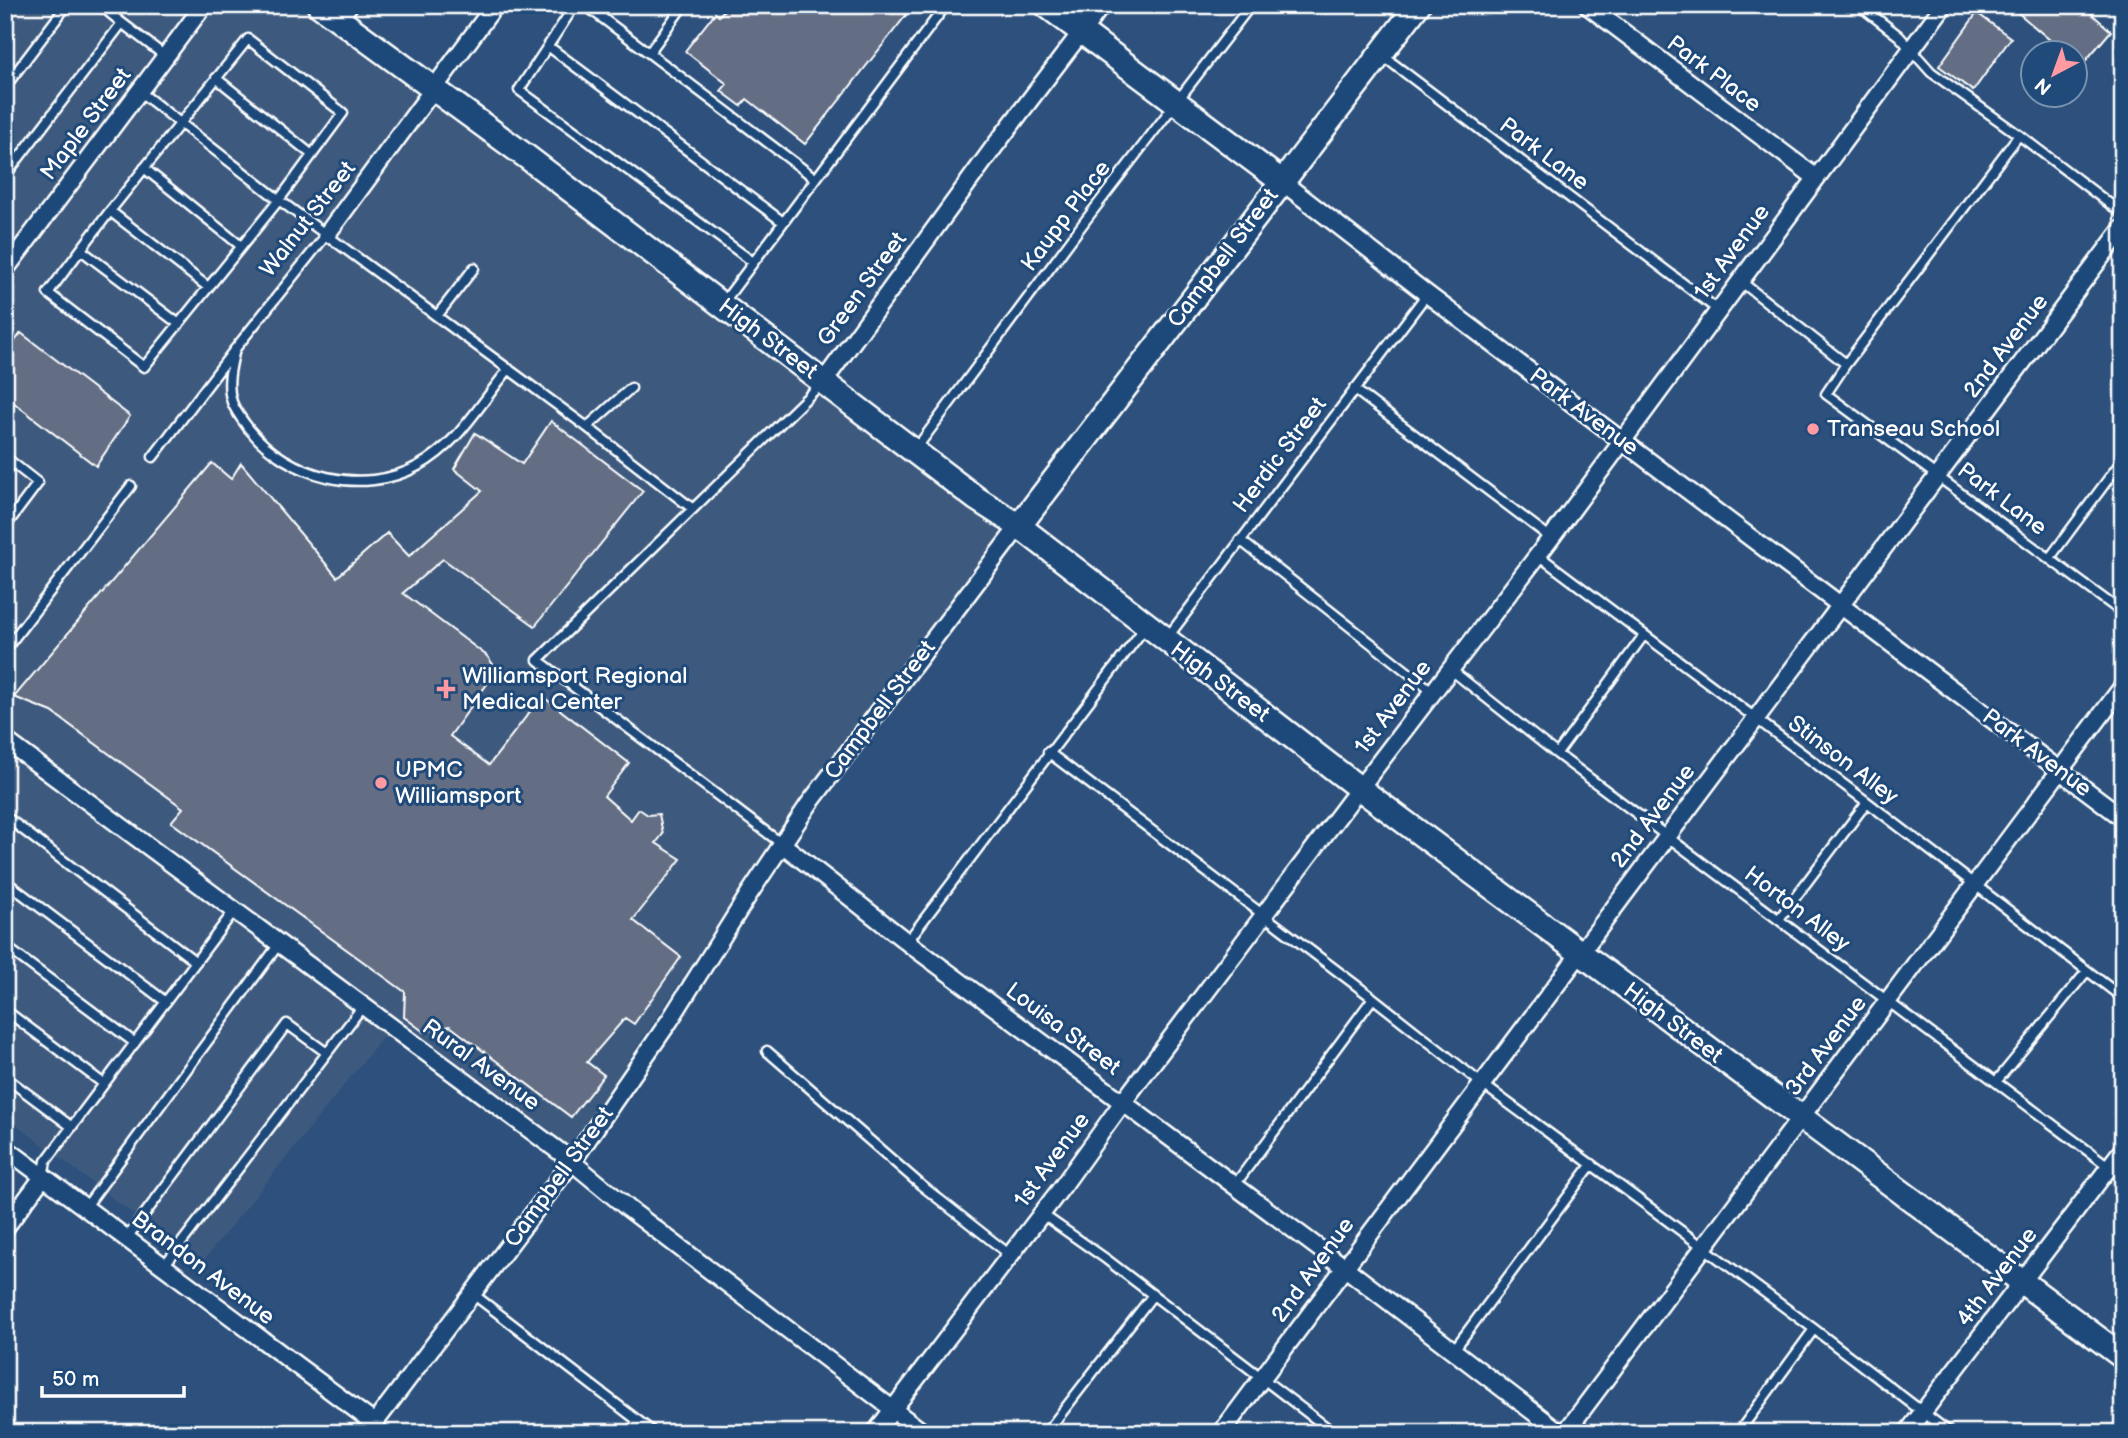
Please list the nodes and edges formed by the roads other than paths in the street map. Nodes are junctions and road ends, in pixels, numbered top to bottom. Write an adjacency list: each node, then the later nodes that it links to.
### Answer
1 (67, 5): 26 (lane)
2 (100, 5): 18 (lane)
3 (204, 5): 24 (street, Maple Street)
4 (319, 5): 17 (main road, High Street)
5 (495, 5): 27 (street, Walnut Street)
6 (575, 5): 20 (lane)
7 (585, 5): 22 (lane)
8 (674, 5): 22 (lane)
9 (946, 5): 36 (lane)
10 (1046, 5): 19 (main road, Park Avenue)
11 (1102, 5): 19 (street, Green Street)
12 (1251, 5): 29 (lane, Kaupp Place)
13 (1418, 5): 23 (main road, Campbell Street)
14 (1587, 5): 35 (street, Park Place)
15 (1859, 5): 21 (lane)
16 (1944, 5): 21 (street, 1st Avenue)
17 (348, 14): 27 (main road, High Street)
18 (122, 23): 24 (lane); 34 (lane)
19 (1082, 32): 29 (main road, Park Avenue); 59 (street, Green Street)
20 (548, 46): 41 (lane); 46 (lane)
21 (1911, 50): 31 (lane); 35 (street, 1st Avenue)
22 (649, 53): 36 (lane)
23 (1380, 54): 37 (main road, Campbell Street); 53 (lane, Park Lane)
24 (165, 56): 28 (street, Maple Street)
25 (216, 79): 30 (lane); 32 (lane); 32 (lane)
26 (5, 87)
27 (433, 88): 43 (street, Walnut Street); 52 (main road, High Street)
28 (139, 91): 30 (lane); 47 (street, Maple Street)
29 (1177, 103): 37 (main road, Park Avenue); 64 (lane, Kaupp Place)
30 (180, 123): 33 (lane); 38 (lane)
31 (2019, 135): 40 (lane); 57 (lane)
32 (311, 154): 38 (lane)
33 (144, 168): 39 (lane); 44 (lane)
34 (5, 176)
35 (1815, 177): 49 (street, 1st Avenue)
36 (816, 179): 41 (lane)
37 (1282, 181): 51 (street, Park Avenue); 71 (main road, Campbell Street)
38 (279, 200): 43 (lane); 44 (lane)
39 (110, 211): 45 (lane); 50 (lane)
40 (2123, 214)
41 (783, 222): 46 (lane)
42 (2123, 228): 68 (street, 2nd Avenue)
43 (327, 234): 54 (lane); 56 (lane, Walnut Street)
44 (241, 246): 50 (lane)
45 (81, 250): 55 (lane); 55 (lane)
46 (752, 262): 52 (lane)
47 (6, 267)
48 (474, 268): 54 (lane)
49 (1739, 280): 53 (street, 1st Avenue); 57 (lane)
50 (208, 287): 55 (lane)
51 (1427, 294): 61 (lane, Herdic Street); 63 (street, Park Avenue)
52 (722, 304): 59 (main road, High Street)
53 (1718, 310): 63 (street, 1st Avenue)
54 (437, 316): 58 (lane)
55 (179, 324)
56 (234, 349): 58 (lane); 66 (lane, Walnut Street)
57 (1846, 364): 68 (lane, Park Lane)
58 (509, 369): 62 (lane)
59 (824, 381): 64 (main road, High Street); 70 (lane, Green Street)
60 (631, 388): 62 (lane)
61 (1354, 389): 73 (lane); 74 (lane, Herdic Street)
62 (587, 427): 70 (lane)
63 (1623, 442): 73 (street, 1st Avenue); 77 (street, Park Avenue)
64 (914, 451): 71 (main road, High Street)
65 (5, 457): 72 (lane)
66 (153, 457)
67 (2123, 458): 76 (lane)
68 (1938, 475): 76 (lane, Park Lane); 77 (street, 2nd Avenue)
69 (131, 486): 82 (lane)
70 (693, 509): 83 (lane, Green Street)
71 (1019, 526): 79 (main road, High Street); 97 (street, Campbell Street)
72 (5, 527)
73 (1551, 538): 75 (street, 1st Avenue)
74 (1241, 540): 81 (lane, Herdic Street); 86 (lane)
75 (1538, 555): 80 (lane, Stinson Alley); 84 (street, 1st Avenue)
76 (2049, 559): 78 (lane, Park Lane)
77 (1841, 606): 87 (street, 2nd Avenue); 91 (street, Park Avenue)
78 (2123, 613)
79 (1146, 626): 81 (main road, High Street); 89 (lane)
80 (1644, 635): 87 (lane, Stinson Alley); 90 (lane)
81 (1165, 640): 92 (main road, High Street)
82 (5, 650)
83 (538, 660): 97 (lane, Louisa Street)
84 (1450, 669): 86 (street, 1st Avenue); 90 (lane, Horton Alley)
85 (2123, 686): 91 (street, 3rd Avenue)
86 (1433, 692): 92 (street, 1st Avenue)
87 (1755, 718): 93 (lane, Stinson Alley); 96 (street, 2nd Avenue)
88 (5, 740): 100 (street, Rural Avenue)
89 (1048, 752): 101 (lane); 103 (lane)
90 (1557, 754): 96 (lane, Horton Alley)
91 (2059, 770): 95 (street, Park Avenue); 99 (street, 3rd Avenue)
92 (1359, 788): 101 (street, 1st Avenue); 106 (main road, High Street)
93 (1867, 802): 99 (lane, Stinson Alley); 102 (lane)
94 (5, 816): 107 (lane)
95 (2123, 818)
96 (1667, 836): 102 (lane, Horton Alley); 106 (street, 2nd Avenue)
97 (782, 844): 103 (street, Louisa Street); 127 (street, Campbell Street)
98 (5, 881): 112 (lane)
99 (1976, 885): 108 (lane, Stinson Alley); 111 (street, 3rd Avenue)
100 (234, 911): 104 (street, Rural Avenue); 107 (lane)
101 (1263, 917): 109 (lane); 122 (street, 1st Avenue)
102 (1779, 919): 111 (lane, Horton Alley)
103 (907, 942): 122 (street, Louisa Street)
104 (279, 944): 113 (street, Rural Avenue); 133 (lane)
105 (5, 946): 115 (lane)
106 (1579, 953): 120 (street, 2nd Avenue); 123 (main road, High Street)
107 (196, 962): 112 (lane)
108 (2087, 971): 110 (lane, Stinson Alley); 119 (lane)
109 (1373, 998): 120 (lane); 132 (lane)
110 (2123, 998)
111 (1889, 1001): 119 (lane, Horton Alley); 123 (street, 3rd Avenue)
112 (166, 1002): 115 (lane)
113 (363, 1006): 117 (lane); 127 (street, Rural Avenue)
114 (5, 1010): 121 (lane)
115 (135, 1043): 121 (lane)
116 (767, 1051): 138 (lane)
117 (327, 1053): 136 (lane); 139 (lane)
118 (5, 1077): 124 (lane)
119 (1996, 1082): 129 (lane, Horton Alley)
120 (1481, 1083): 128 (lane); 140 (street, 2nd Avenue)
121 (104, 1084): 124 (lane)
122 (1123, 1102): 132 (street, Louisa Street); 134 (street, 1st Avenue)
123 (1800, 1118): 137 (street, 3rd Avenue); 141 (main road, High Street)
124 (72, 1127): 130 (lane)
125 (5, 1149): 130 (street, Brandon Avenue)
126 (2123, 1149): 129 (street, 4th Avenue)
127 (572, 1162): 142 (street, Campbell Street); 148 (street, Rural Avenue)
128 (1592, 1164): 137 (lane); 145 (lane)
129 (2109, 1167): 131 (lane, Horton Alley); 141 (street, 4th Avenue)
130 (43, 1177): 133 (street, Brandon Avenue); 135 (street)
131 (2123, 1177)
132 (1234, 1186): 140 (street, Louisa Street)
133 (85, 1208): 136 (street, Brandon Avenue)
134 (1042, 1214): 138 (street, 1st Avenue); 143 (lane)
135 (5, 1228)
136 (126, 1239): 139 (street, Brandon Avenue)
137 (1704, 1249): 144 (lane); 159 (street, 3rd Avenue)
138 (1010, 1255): 148 (street, 1st Avenue)
139 (163, 1267): 151 (street, Brandon Avenue)
140 (1344, 1267): 145 (street, Louisa Street); 147 (street, 2nd Avenue)
141 (2022, 1282): 146 (main road, High Street); 149 (street, 4th Avenue)
142 (473, 1294): 150 (lane); 151 (street, Campbell Street)
143 (1152, 1296): 147 (lane); 156 (lane)
144 (1814, 1329): 149 (lane); 160 (lane)
145 (1454, 1352): 159 (street, Louisa Street)
146 (2123, 1357)
147 (1262, 1379): 157 (street, 2nd Avenue); 158 (lane)
148 (892, 1409): 154 (street, 1st Avenue); 155 (street, Rural Avenue)
149 (1922, 1412): 161 (street, 4th Avenue); 162 (lane)
150 (638, 1421): 152 (lane); 153 (lane)
151 (371, 1428)
152 (629, 1433)
153 (654, 1433)
154 (875, 1433)
155 (924, 1433)
156 (1046, 1433)
157 (1221, 1433)
158 (1334, 1433)
159 (1563, 1433)
160 (1738, 1433)
161 (1907, 1433)
162 (1950, 1433)

